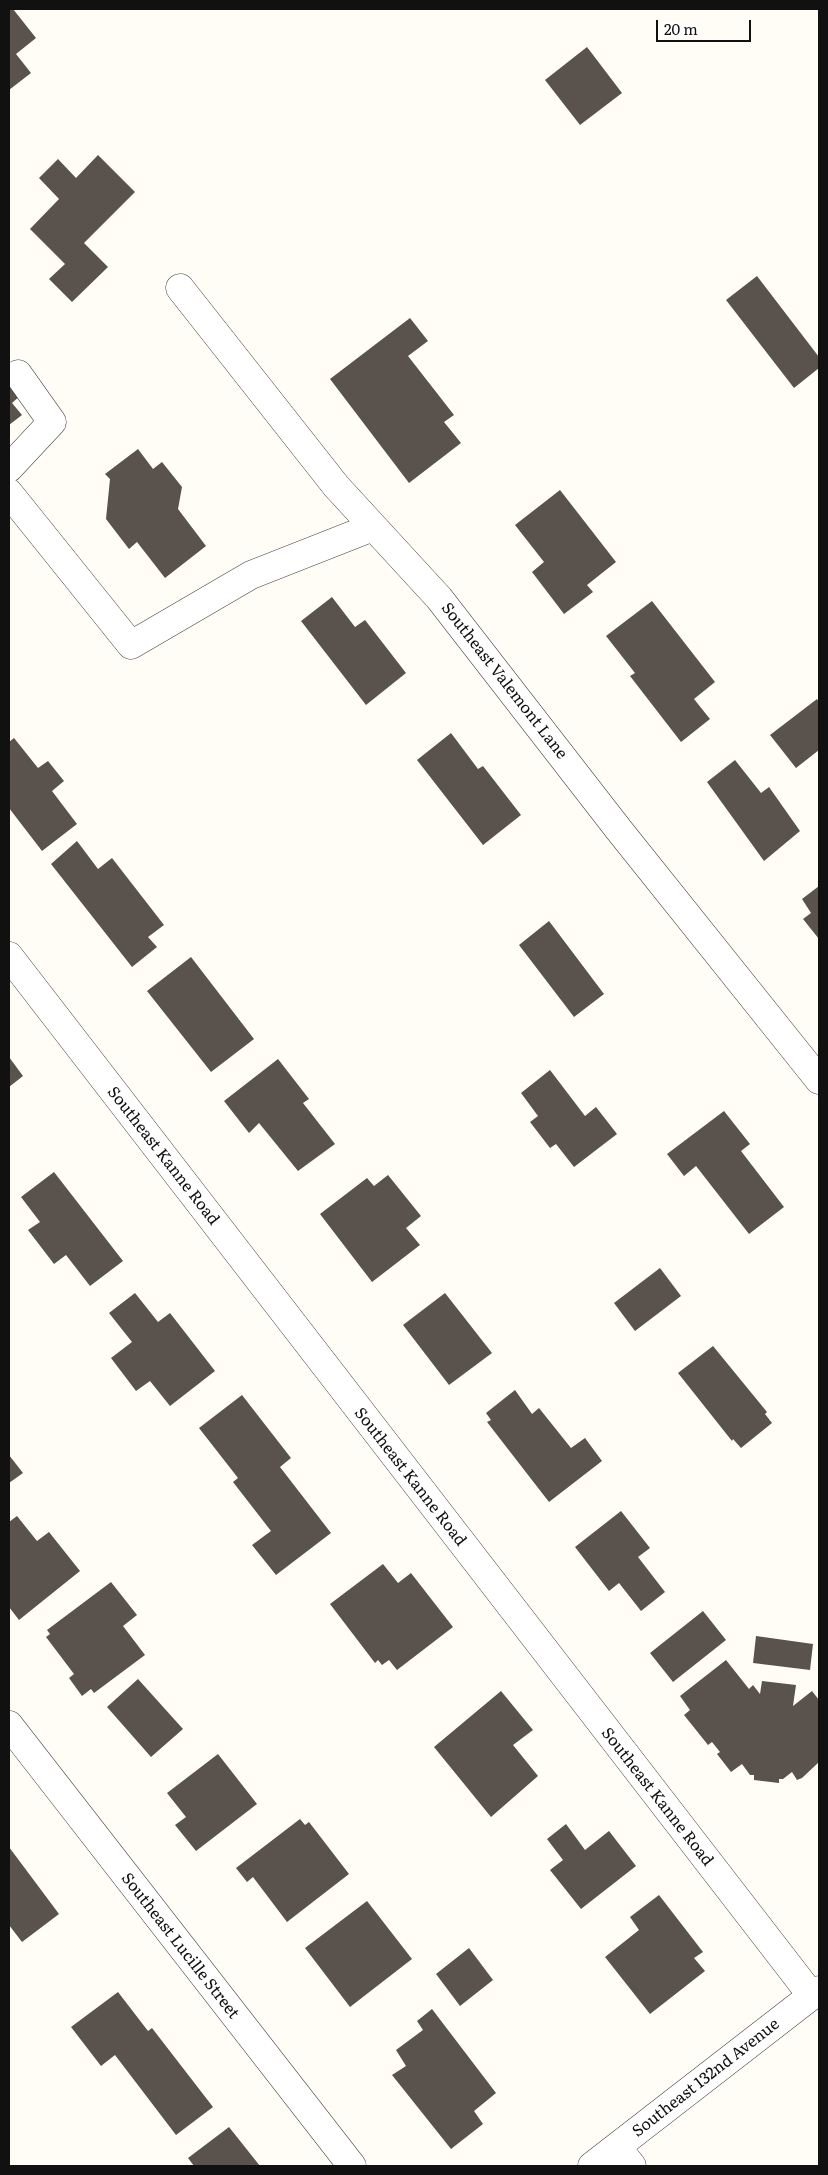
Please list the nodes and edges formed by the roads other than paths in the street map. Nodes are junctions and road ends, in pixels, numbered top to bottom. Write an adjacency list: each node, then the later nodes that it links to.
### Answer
1 (180, 288): 5 (street, Southeast Valemont Lane)
2 (18, 374): 3 (street)
3 (9, 468)
4 (9, 493): 5 (street)
5 (373, 527): 7 (street, Southeast Valemont Lane)
6 (9, 956): 9 (street, Southeast Kanne Road)
7 (819, 1080)
8 (9, 1725): 11 (street, Southeast Lucille Street)
9 (816, 1993): 10 (street, Southeast 132nd Avenue)
10 (625, 2157): 12 (street, Southeast 132nd Avenue)
11 (352, 2166)
12 (592, 2166)

